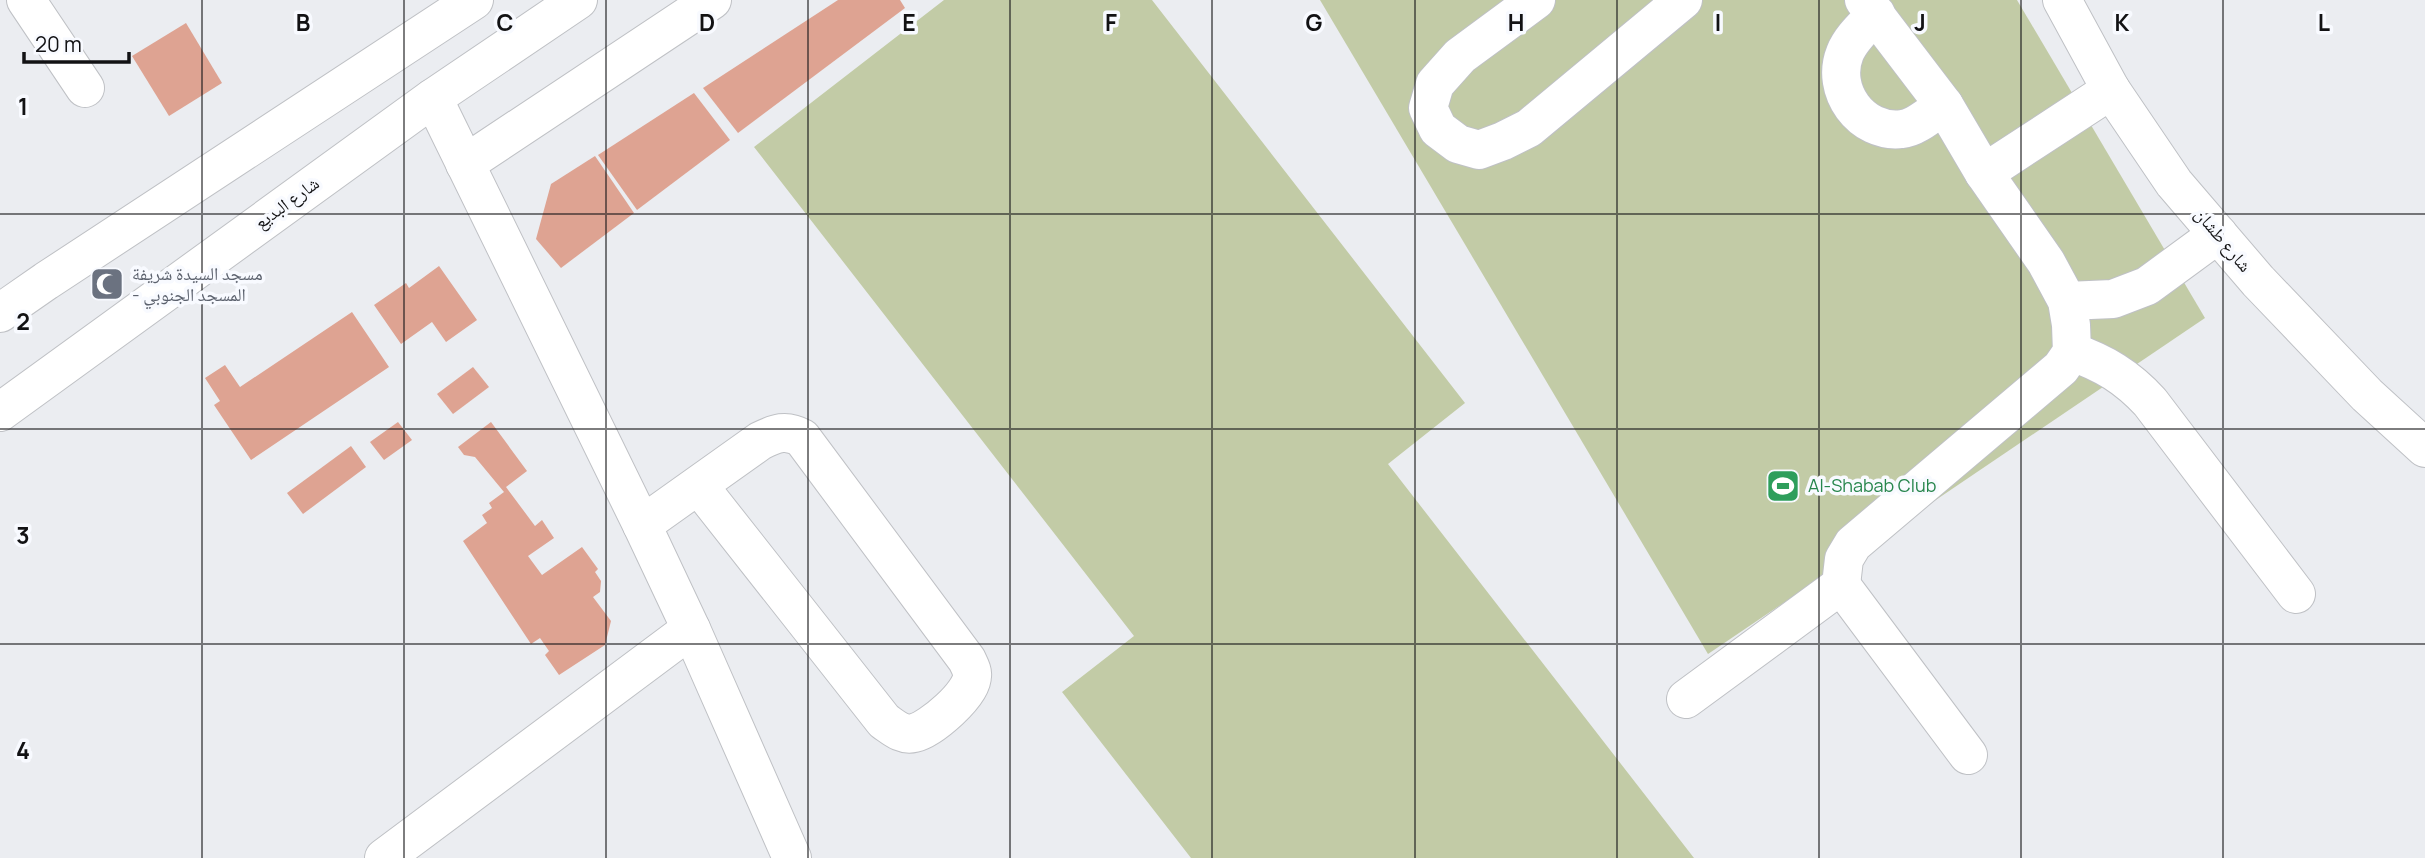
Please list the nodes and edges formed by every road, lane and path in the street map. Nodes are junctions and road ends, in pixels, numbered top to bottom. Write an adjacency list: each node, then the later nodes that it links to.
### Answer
1 (26, 0): 9 (street)
2 (474, 0): 16 (street)
3 (578, 0): 11 (street, شارع البديع)
4 (712, 0): 13 (street)
5 (1683, 0): 7 (street)
6 (2062, 0): 10 (street, شارع طشان)
7 (1511, 7)
8 (1870, 7): 12 (street); 12 (street)
9 (85, 88)
10 (2111, 90): 14 (street); 15 (street, شارع طشان)
11 (433, 98): 13 (street); 21 (street, شارع البديع)
12 (1944, 105): 14 (street)
13 (465, 164): 24 (street)
14 (1984, 173): 18 (street)
15 (2218, 234): 18 (street); 22 (street, شارع طشان)
16 (46, 281): 17 (street); 19 (street)
17 (0, 294)
18 (2067, 301): 20 (street)
19 (0, 313)
20 (2072, 352): 25 (street); 26 (street)
21 (0, 412)
22 (2425, 447)
23 (699, 486): 23 (street); 24 (street)
24 (642, 525): 27 (street)
25 (1841, 585): 28 (street); 29 (street)
26 (2296, 594)
27 (691, 629): 30 (street); 32 (street)
28 (1686, 699)
29 (1968, 755)
30 (424, 846): 31 (street)
31 (384, 858)
32 (792, 858)

